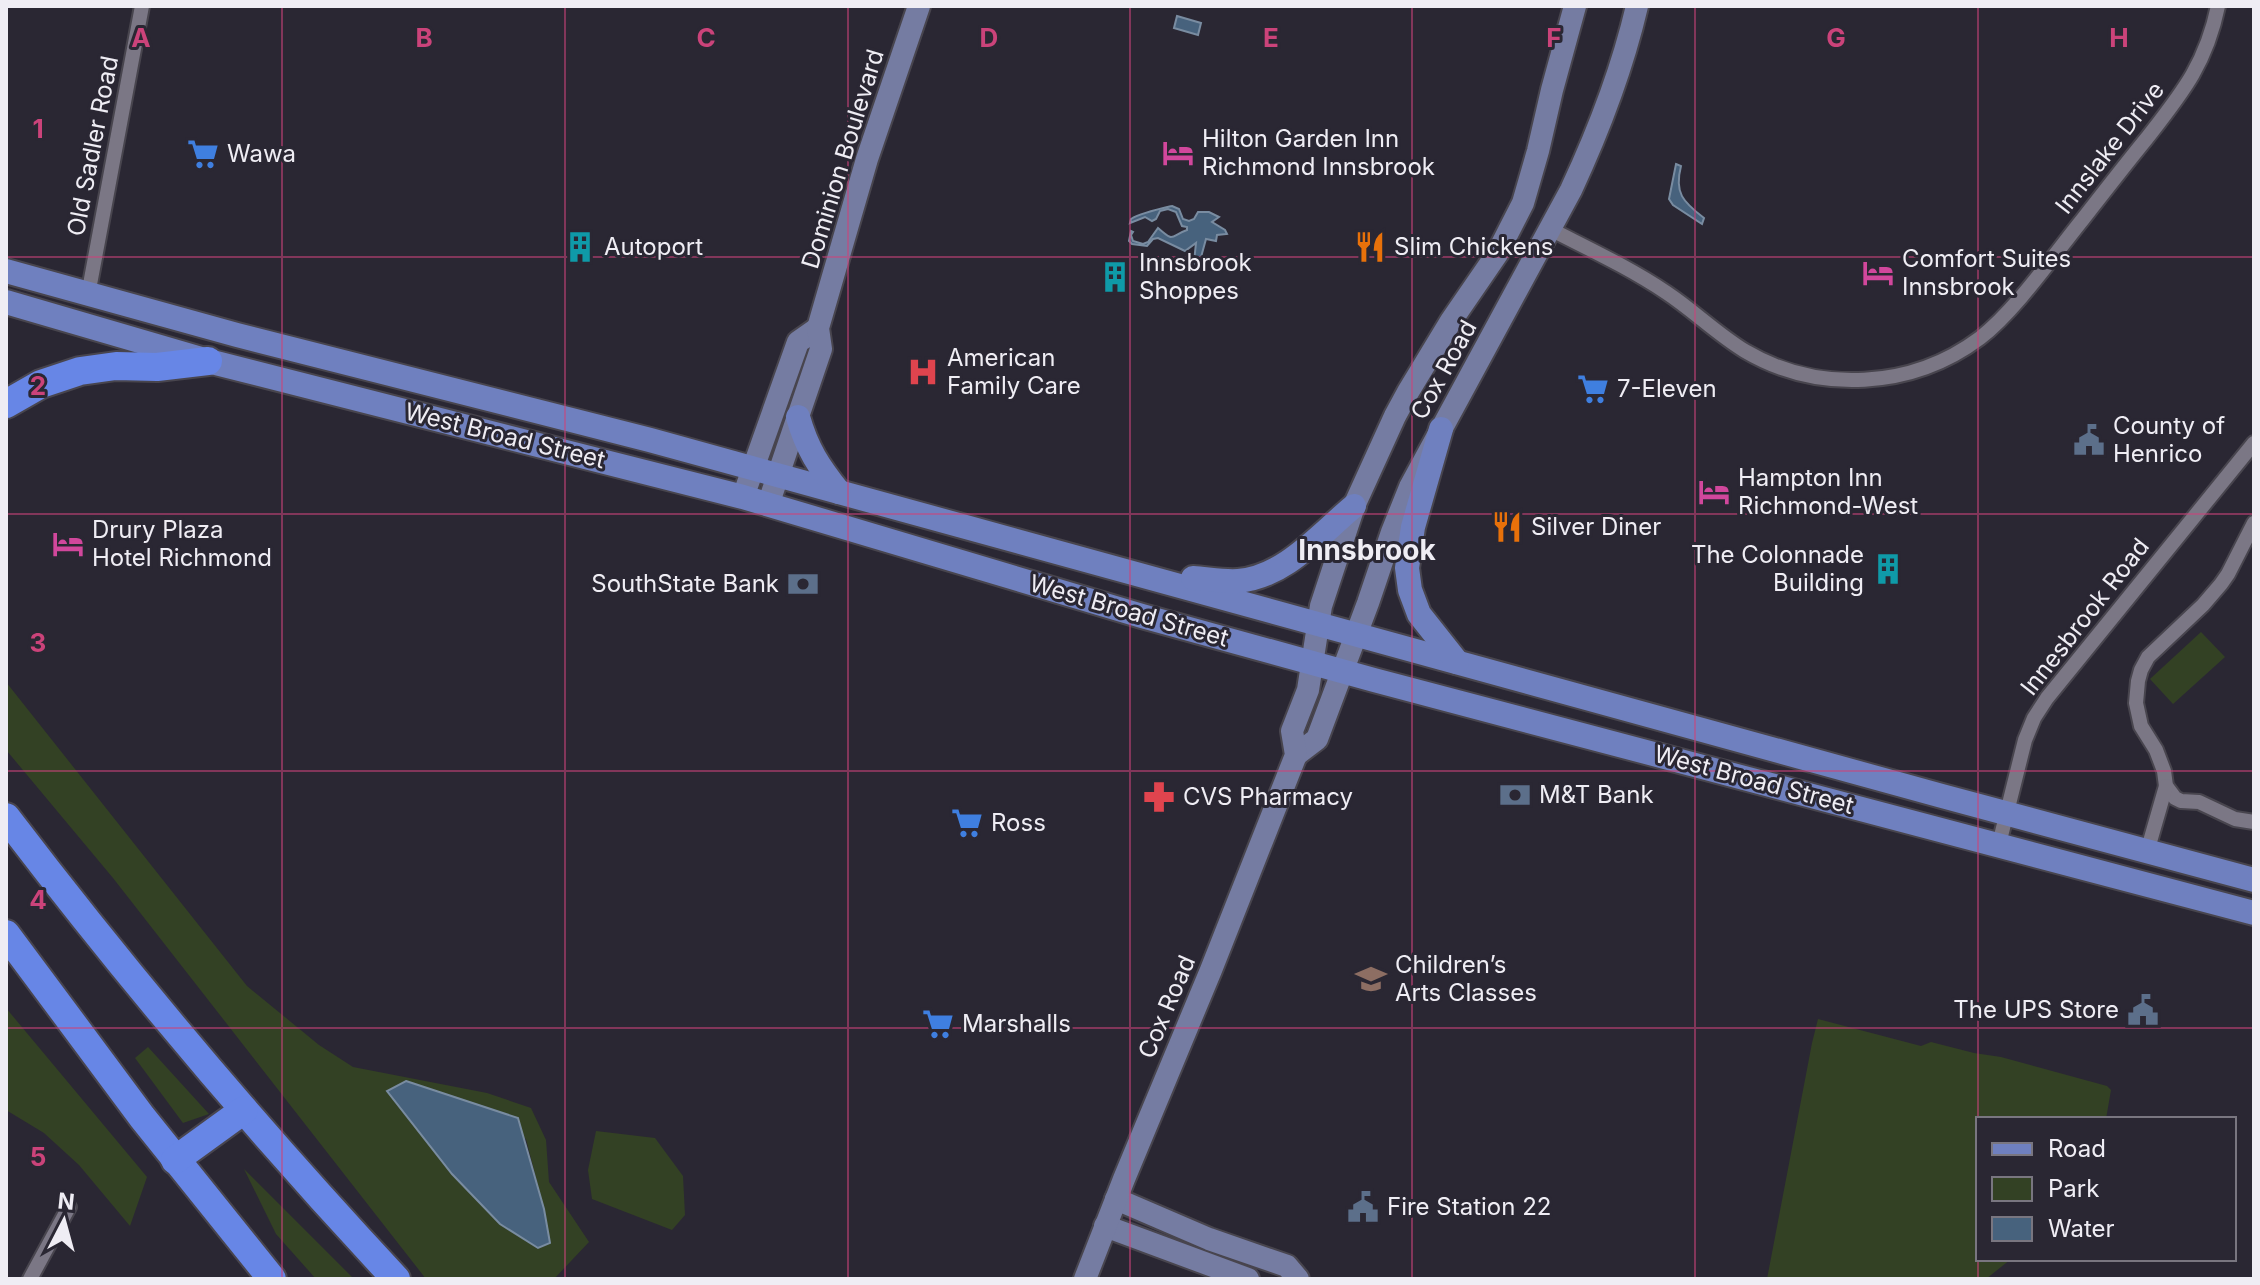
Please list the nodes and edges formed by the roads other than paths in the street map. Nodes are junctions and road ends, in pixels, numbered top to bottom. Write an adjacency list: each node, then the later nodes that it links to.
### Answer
1 (142, 6): 11 (street, Old Sadler Road)
2 (919, 6): 13 (main road, Dominion Boulevard)
3 (1575, 6): 6 (main road, Cox Road)
4 (1637, 6): 8 (main road, Cox Road)
5 (2218, 6): 8 (street, Innslake Drive)
6 (1528, 187): 7 (main road, Cox Road); 8 (main road)
7 (1518, 212): 9 (main road); 23 (main road, Cox Road)
8 (1550, 229): 9 (main road, Cox Road)
9 (1531, 266): 17 (main road, Cox Road)
10 (6, 271): 11 (main road, West Broad Street)
11 (88, 295): 19 (main road, West Broad Street)
12 (6, 302): 14 (main road, West Broad Street)
13 (818, 328): 16 (main road, Dominion Boulevard); 19 (main road, Dominion Boulevard)
14 (208, 361): 15 (highway); 21 (main road, West Broad Street)
15 (6, 404)
16 (798, 417): 19 (main road, Dominion Boulevard); 20 (main road)
17 (1441, 429): 27 (main road, Cox Road); 28 (main road)
18 (2254, 443): 34 (street, Innesbrook Road)
19 (766, 472): 20 (main road, West Broad Street); 21 (main road, Dominion Boulevard); 22 (main road, Dominion Boulevard)
20 (839, 492): 25 (main road, West Broad Street)
21 (743, 497): 22 (main road, West Broad Street)
22 (768, 505): 29 (main road, West Broad Street)
23 (1354, 506): 25 (main road); 26 (main road, Cox Road)
24 (2254, 523): 32 (street)
25 (1163, 582): 26 (main road, West Broad Street)
26 (1317, 625): 27 (main road, West Broad Street); 29 (main road, Cox Road)
27 (1356, 635): 28 (main road, West Broad Street); 30 (main road, Cox Road)
28 (1457, 662): 34 (main road, West Broad Street)
29 (1312, 663): 30 (main road, West Broad Street); 31 (main road, Cox Road)
30 (1342, 671): 31 (main road, Cox Road); 37 (main road, West Broad Street)
31 (1296, 755): 45 (main road, Cox Road)
32 (2166, 786): 36 (street); 38 (street)
33 (6, 803): 39 (highway)
34 (2006, 814): 37 (street, Innesbrook Road); 38 (main road, West Broad Street)
35 (6, 817): 39 (highway)
36 (2254, 822)
37 (1999, 844): 41 (main road, West Broad Street)
38 (2147, 852): 40 (main road, West Broad Street)
39 (41, 863): 43 (highway)
40 (2254, 880)
41 (2254, 913)
42 (6, 934): 44 (highway)
43 (244, 1110): 44 (highway); 50 (highway)
44 (175, 1160): 49 (highway)
45 (1116, 1199): 47 (main road, Cox Road); 53 (main road)
46 (69, 1207): 48 (street)
47 (1105, 1226): 51 (main road, Cox Road); 52 (main road)
48 (30, 1279)
49 (272, 1279)
50 (396, 1279)
51 (1085, 1279)
52 (1248, 1279)
53 (1298, 1279)

